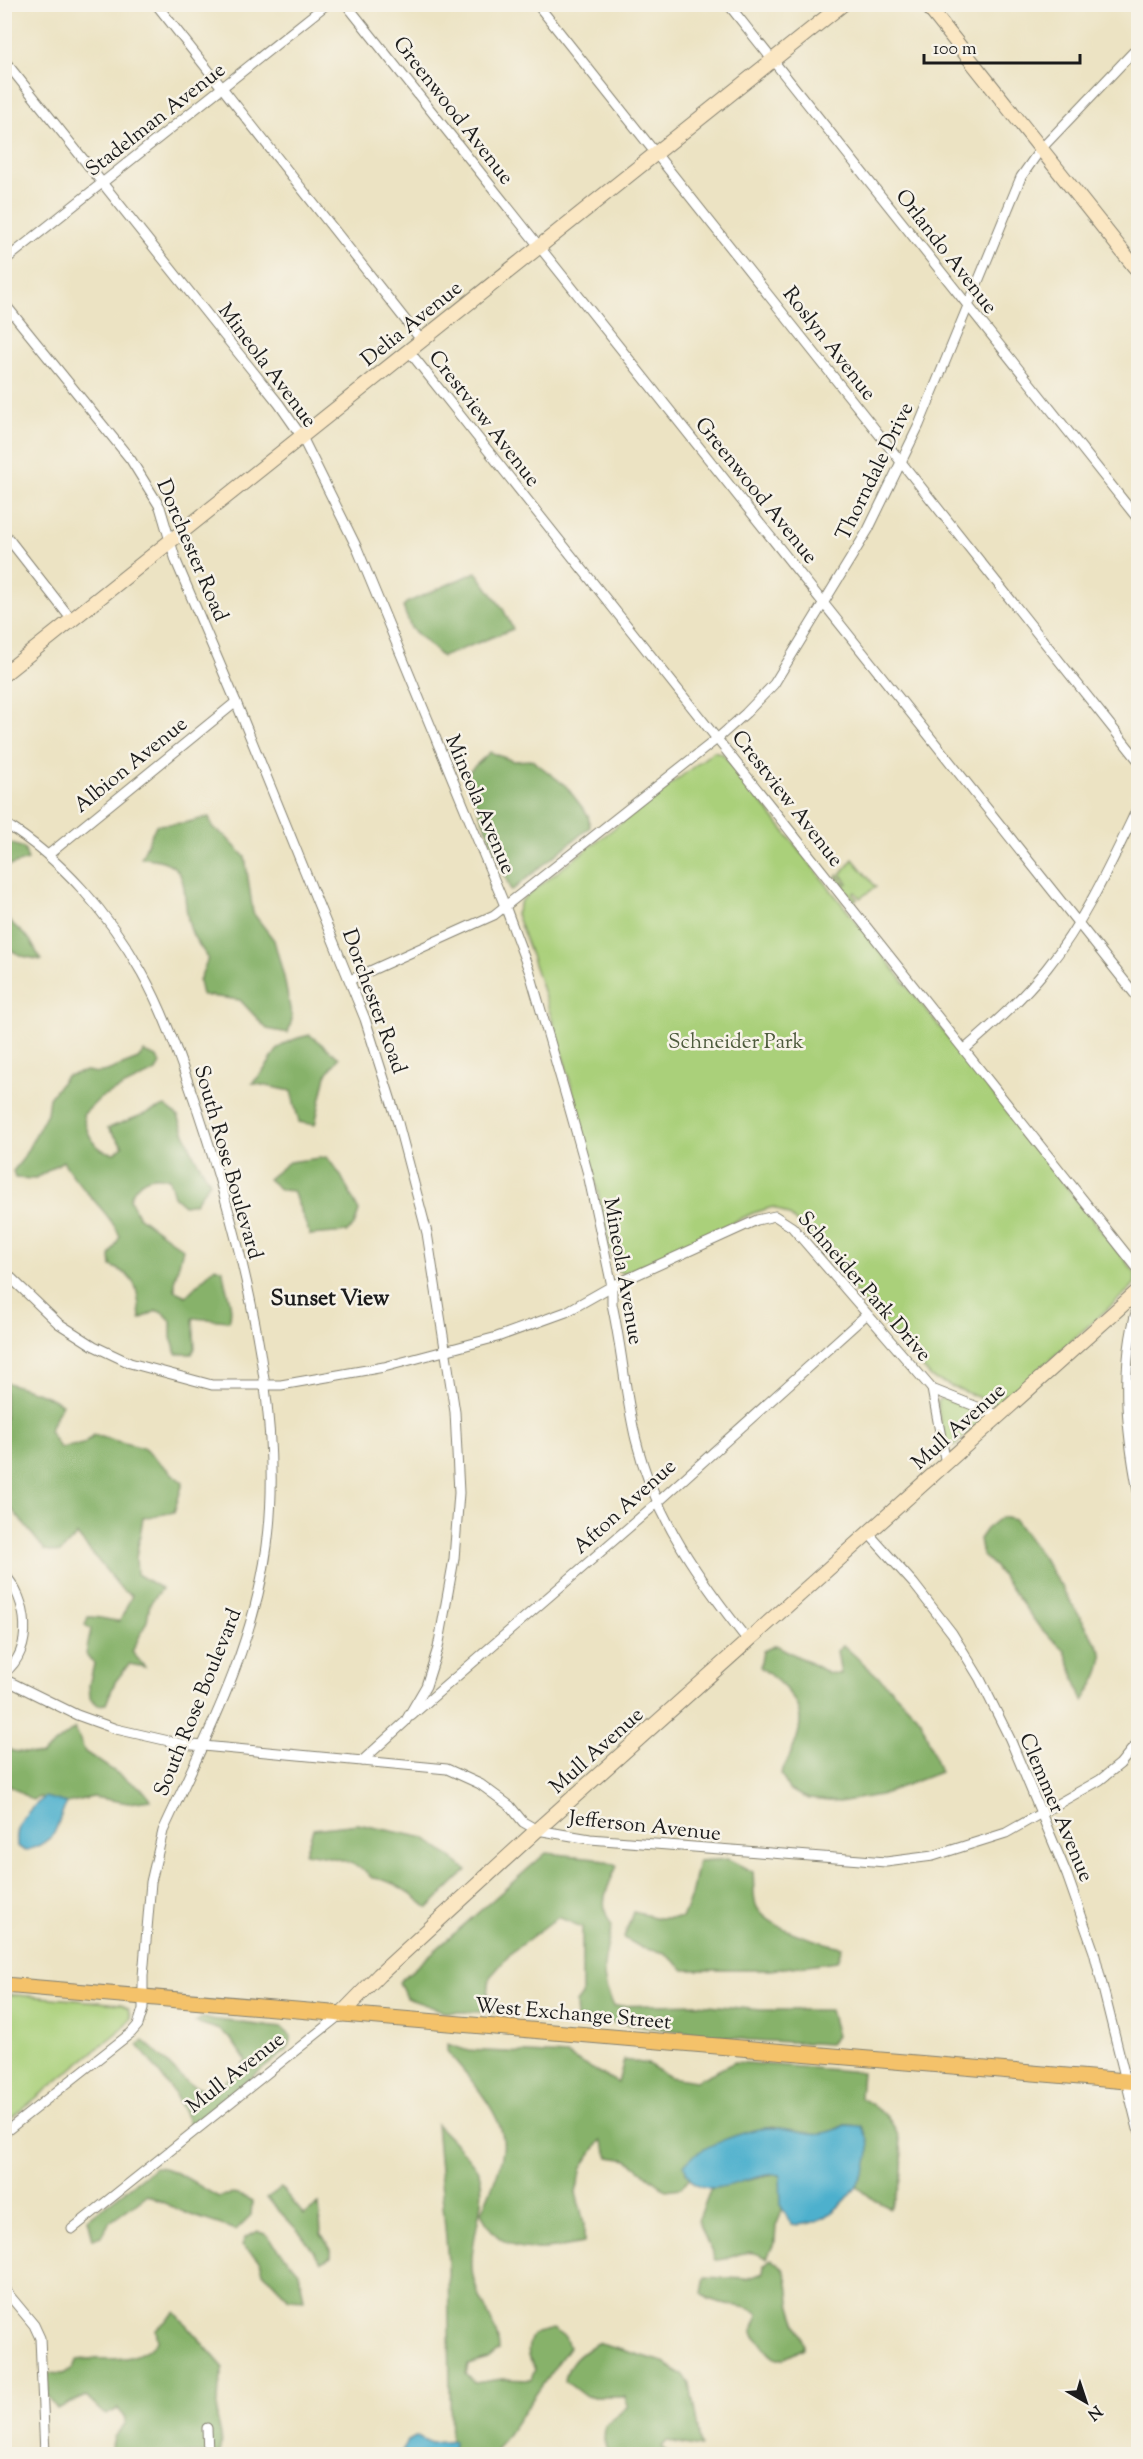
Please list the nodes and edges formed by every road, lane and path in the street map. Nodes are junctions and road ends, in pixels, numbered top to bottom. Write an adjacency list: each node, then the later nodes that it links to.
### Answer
1 (156, 4): 11 (street, Crestview Avenue)
2 (327, 4): 11 (street, Stadelman Avenue)
3 (346, 4): 15 (street, Greenwood Avenue)
4 (537, 4): 13 (street, Roslyn Avenue)
5 (728, 4): 10 (street, Orlando Avenue)
6 (843, 4): 10 (street, Delia Avenue)
7 (926, 4): 12 (street)
8 (1138, 47): 12 (street, Thorndale Drive)
9 (4, 60): 14 (street, Mineola Avenue)
10 (773, 60): 13 (street, Delia Avenue); 19 (street, Orlando Avenue)
11 (223, 89): 14 (street, Stadelman Avenue); 20 (street, Crestview Avenue)
12 (1040, 150): 17 (street); 19 (street, Thorndale Drive)
13 (656, 153): 15 (street, Delia Avenue); 23 (street, Roslyn Avenue)
14 (103, 183): 16 (street, Stadelman Avenue); 22 (street, Mineola Avenue)
15 (540, 247): 20 (street, Delia Avenue); 27 (street, Greenwood Avenue)
16 (4, 261)
17 (1138, 271)
18 (4, 303): 26 (street, Dorchester Road)
19 (968, 307): 23 (street, Thorndale Drive); 24 (street, Orlando Avenue)
20 (422, 340): 21 (street, Delia Avenue)
21 (409, 351): 22 (street, Delia Avenue); 31 (street, Crestview Avenue)
22 (302, 437): 26 (street, Delia Avenue); 36 (street, Mineola Avenue)
23 (902, 459): 27 (street, Thorndale Drive); 32 (street, Roslyn Avenue)
24 (1138, 519)
25 (4, 533): 28 (street)
26 (170, 542): 28 (street, Delia Avenue); 30 (street, Dorchester Road)
27 (824, 603): 31 (street, Thorndale Drive); 37 (street, Greenwood Avenue)
28 (72, 620): 29 (street, Delia Avenue)
29 (4, 674)
30 (237, 702): 35 (street, Albion Avenue); 38 (street, Dorchester Road)
31 (718, 738): 36 (street, Thorndale Drive); 40 (street, Crestview Avenue)
32 (1138, 760)
33 (1138, 807): 37 (street)
34 (4, 823): 35 (street, South Rose Boulevard)
35 (48, 855): 48 (street, South Rose Boulevard)
36 (505, 906): 38 (street, Thorndale Drive); 43 (street, Mineola Avenue)
37 (1078, 922): 39 (street, Greenwood Avenue); 40 (street)
38 (350, 980): 47 (street, Dorchester Road)
39 (1138, 998)
40 (965, 1049): 41 (street, Crestview Avenue)
41 (1138, 1269)
42 (4, 1271): 48 (street)
43 (612, 1286): 46 (street, Schneider Park Drive); 47 (street); 53 (street, Mineola Avenue)
44 (1138, 1291): 50 (street, Mull Avenue)
45 (1138, 1305): 52 (street)
46 (866, 1315): 49 (street, Schneider Park Drive); 53 (street, Afton Avenue)
47 (447, 1351): 48 (street); 59 (street, Dorchester Road)
48 (264, 1386): 61 (street, South Rose Boulevard)
49 (932, 1389): 50 (street, Schneider Park Drive); 51 (street, Schneider Park Drive)
50 (1000, 1416): 51 (street, Mull Avenue)
51 (946, 1464): 54 (street, Mull Avenue)
52 (1138, 1491)
53 (657, 1503): 56 (street, Mineola Avenue); 59 (street, Afton Avenue)
54 (869, 1534): 56 (street, Mull Avenue); 63 (street, Clemmer Avenue)
55 (4, 1574): 57 (street)
56 (749, 1642): 64 (street, Mull Avenue)
57 (4, 1672)
58 (4, 1679): 61 (street, Jefferson Avenue)
59 (405, 1722): 62 (street, Dorchester Road)
60 (1138, 1742): 63 (street, Jefferson Avenue)
61 (202, 1745): 62 (street, Jefferson Avenue); 66 (street, South Rose Boulevard)
62 (362, 1761): 64 (street, Jefferson Avenue)
63 (1040, 1815): 64 (street, Jefferson Avenue); 68 (street, Clemmer Avenue)
64 (537, 1830): 67 (street, Mull Avenue)
65 (4, 1985): 66 (main road, West Exchange Street)
66 (142, 1997): 67 (main road, West Exchange Street); 70 (street, South Rose Boulevard)
67 (340, 2014): 68 (main road, West Exchange Street); 71 (street, Mull Avenue)
68 (1132, 2082): 69 (street, Clemmer Avenue)
69 (1138, 2129)
70 (4, 2133)
71 (72, 2229)
72 (4, 2289): 74 (street)
73 (207, 2428): 75 (street)
74 (45, 2454)
75 (208, 2454)

